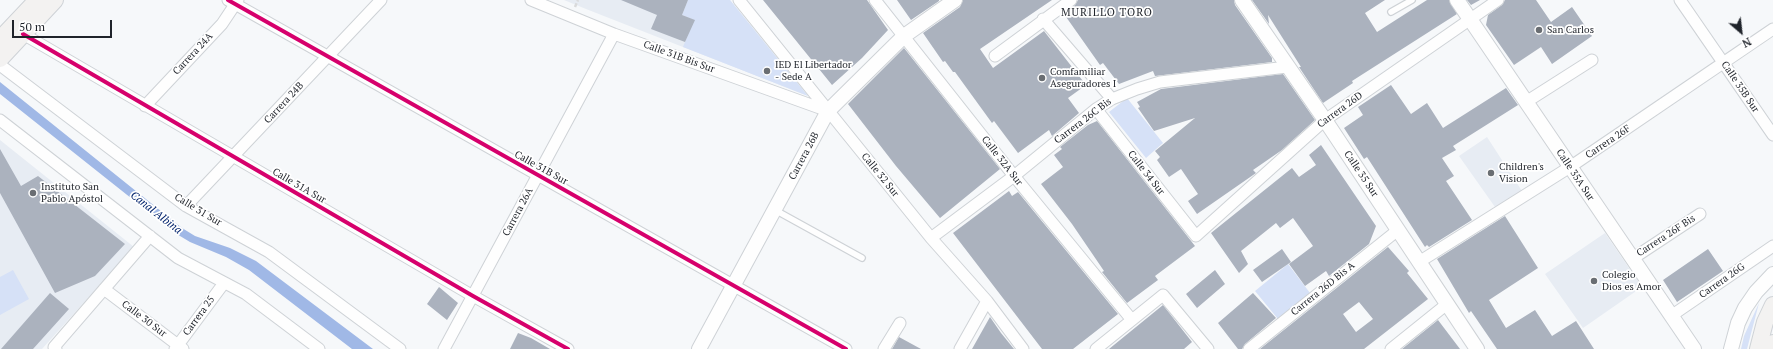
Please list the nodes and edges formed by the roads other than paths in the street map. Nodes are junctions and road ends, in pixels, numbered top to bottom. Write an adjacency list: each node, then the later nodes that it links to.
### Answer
1 (37, 0): 22 (main road)
2 (55, 0): 19 (main road)
3 (381, 0): 23 (street, Carrera 24B)
4 (531, 0): 20 (street, Calle 31B Bis Sur)
5 (739, 0): 34 (street, Calle 32 Sur)
6 (875, 0): 21 (street, Calle 32A Sur)
7 (955, 0): 21 (street, Carrera 26B)
8 (1071, 0): 16 (street)
9 (1242, 0): 29 (street, Calle 35 Sur)
10 (1412, 0): 15 (lane)
11 (1457, 0): 17 (street, Calle 35A Sur)
12 (1498, 0): 17 (street, Carrera 26D)
13 (1680, 0): 27 (street, Calle 35B Sur)
14 (234, 1): 23 (street, Calle 31B Sur); 32 (street, Carrera 24A)
15 (1391, 12)
16 (1043, 19): 24 (street); 30 (street)
17 (1469, 19): 31 (street, Calle 35A Sur); 36 (street, Carrera 26D)
18 (1773, 29): 27 (street, Carrera 26F)
19 (23, 34): 25 (main road); 32 (street, Calle 31A Sur)
20 (614, 34): 34 (street, Calle 31B Bis Sur); 41 (street, Carrera 26A)
21 (904, 36): 34 (street, Carrera 26B); 42 (street, Calle 32A Sur)
22 (0, 39)
23 (328, 56): 39 (street, Carrera 24B); 41 (street, Calle 31B Sur)
24 (995, 56)
25 (0, 59)
26 (1592, 60): 31 (street)
27 (1723, 63): 37 (street, Calle 35B Sur); 40 (street, Carrera 26F)
28 (0, 66): 43 (street, Calle 31 Sur)
29 (1287, 67): 30 (street, Carrera 26C Bis); 36 (street, Calle 35 Sur)
30 (1112, 99): 33 (street, Carrera 26C Bis)
31 (1526, 102): 40 (street, Calle 35A Sur)
32 (145, 106): 39 (street, Calle 31A Sur)
33 (1096, 110): 42 (street, Carrera 26C Bis); 48 (street, Calle 34 Sur)
34 (828, 111): 44 (street, Carrera 26B); 49 (street, Calle 32 Sur)
35 (0, 120): 47 (street)
36 (1325, 120): 46 (street, Calle 35 Sur); 48 (street, Carrera 26D)
37 (1769, 120): 38 (street, Calle 35B Sur)
38 (1773, 135)
39 (233, 157): 43 (street, Carrera 24B); 58 (street, Calle 31A Sur)
40 (1570, 167): 52 (street, Calle 35A Sur); 53 (street, Carrera 26F)
41 (538, 175): 56 (street, Calle 31B Sur); 58 (street, Carrera 26A)
42 (1014, 176): 49 (street, Carrera 26C Bis); 63 (street, Calle 32A Sur)
43 (186, 206): 69 (street, Calle 31 Sur)
44 (775, 210): 51 (lane); 56 (street, Carrera 26B)
45 (1700, 214): 52 (street, Carrera 26F Bis)
46 (1398, 230): 53 (street, Calle 35 Sur); 79 (street, Carrera 26D Bis A)
47 (150, 236): 55 (street); 57 (street)
48 (1196, 236)
49 (931, 238): 59 (street, Calle 32 Sur)
50 (1773, 246): 62 (street, Carrera 26G)
51 (862, 258)
52 (1632, 259): 62 (street, Calle 35A Sur)
53 (1419, 262): 60 (street, Calle 35 Sur)
54 (1773, 274): 83 (street)
55 (224, 283): 67 (street, Carrera 25); 68 (street)
56 (734, 286): 72 (street, Carrera 26B); 73 (street, Calle 31B Sur)
57 (104, 289): 66 (street); 67 (street, Calle 30 Sur)
58 (473, 296): 70 (street, Carrera 26A); 71 (street, Calle 31A Sur)
59 (987, 301): 75 (street); 76 (street, Calle 32 Sur)
60 (1447, 304): 80 (street); 81 (street, Calle 35 Sur)
61 (1773, 305): 84 (main road)
62 (1671, 316): 82 (street, Calle 35A Sur)
63 (1132, 320): 77 (street); 78 (street)
64 (900, 322): 74 (street)
65 (1773, 342): 85 (main road)
66 (54, 348)
67 (179, 348)
68 (319, 349)
69 (400, 349)
70 (444, 349)
71 (568, 349)
72 (699, 349)
73 (846, 349)
74 (884, 349)
75 (960, 349)
76 (1023, 349)
77 (1096, 349)
78 (1208, 349)
79 (1249, 349)
80 (1391, 349)
81 (1478, 349)
82 (1694, 349)
83 (1731, 349)
84 (1758, 349)
85 (1770, 349)

